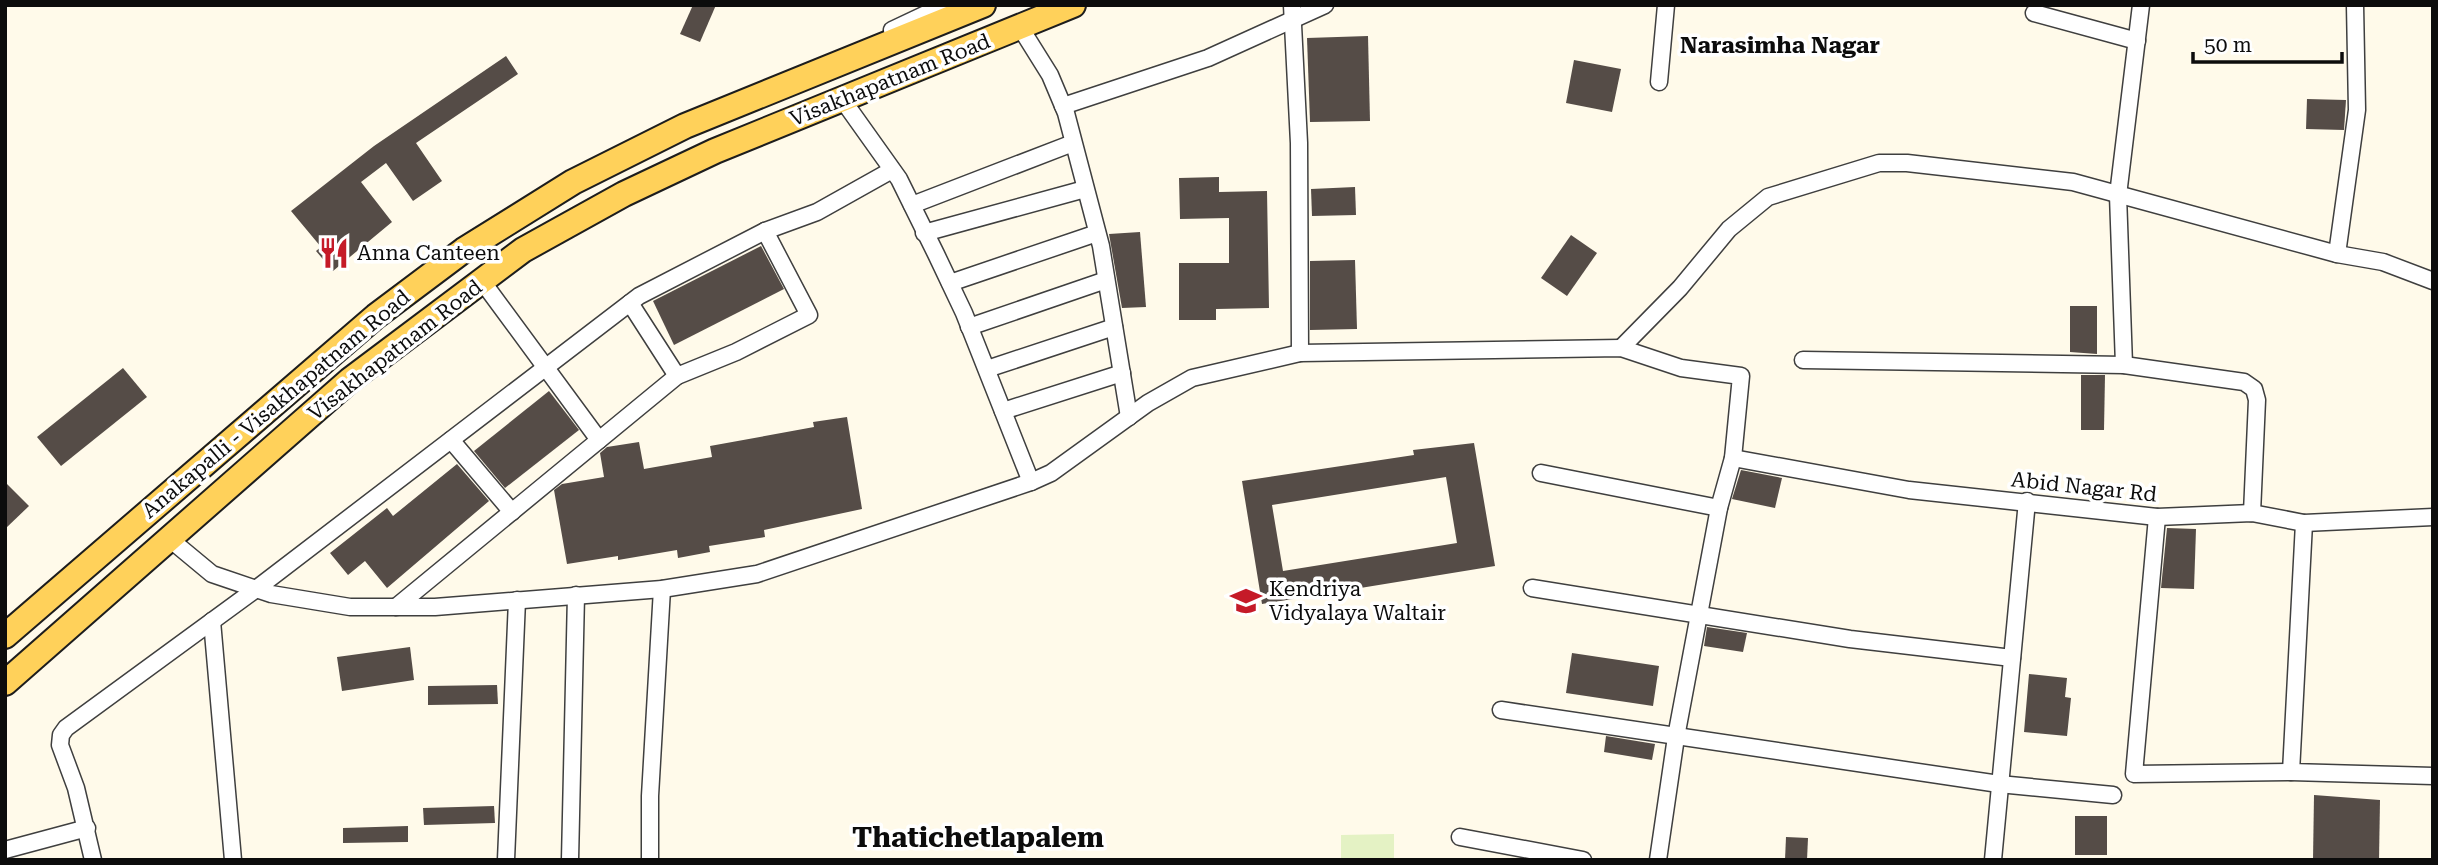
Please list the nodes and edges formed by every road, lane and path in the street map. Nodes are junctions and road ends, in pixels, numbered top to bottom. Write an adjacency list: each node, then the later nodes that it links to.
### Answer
1 (945, 5): 13 (street)
2 (983, 5): 13 (main road, Anakapalli - Visakhapatnam Road)
3 (1073, 5): 10 (main road, Visakhapatnam Road)
4 (1325, 5): 8 (street)
5 (1666, 5): 12 (street)
6 (2141, 5): 11 (street)
7 (2355, 5): 24 (street)
8 (1294, 12): 15 (street); 33 (street)
9 (2034, 13): 11 (street)
10 (1020, 27): 14 (main road, Visakhapatnam Road); 15 (street)
11 (2137, 41): 19 (street)
12 (1659, 82)
13 (784, 86): 63 (main road, Anakapalli - Visakhapatnam Road)
14 (842, 99): 17 (street); 26 (main road, Visakhapatnam Road)
15 (1063, 106): 16 (street)
16 (1073, 144): 18 (street); 20 (street)
17 (892, 170): 20 (street); 21 (street)
18 (1085, 190): 22 (street); 23 (street)
19 (2118, 195): 24 (street); 32 (street); 35 (street)
20 (912, 205): 22 (street)
21 (765, 231): 29 (street); 39 (street)
22 (924, 233): 28 (street)
23 (1097, 233): 25 (street); 28 (street)
24 (2337, 254): 27 (street)
25 (1106, 280): 30 (street); 31 (street)
26 (482, 281): 36 (street); 54 (main road, Visakhapatnam Road)
27 (2433, 281)
28 (950, 283): 30 (street)
29 (630, 303): 36 (street); 39 (street)
30 (969, 327): 37 (street)
31 (1114, 327): 37 (street); 38 (street)
32 (1621, 348): 33 (street); 44 (street)
33 (1300, 353): 41 (street)
34 (1803, 360): 35 (street)
35 (2124, 365): 50 (street)
36 (547, 367): 42 (street); 43 (street)
37 (987, 369): 40 (street)
38 (1122, 373): 40 (street); 41 (street)
39 (677, 376): 43 (street)
40 (1003, 411): 46 (street)
41 (1129, 417): 46 (street)
42 (452, 439): 49 (street); 56 (street)
43 (599, 440): 49 (street)
44 (1733, 458): 47 (street, Abid Nagar Rd); 48 (street)
45 (1541, 473): 48 (street)
46 (1031, 482): 57 (street)
47 (2027, 501): 51 (street, Abid Nagar Rd); 64 (street)
48 (1719, 508): 61 (street)
49 (512, 512): 60 (street)
50 (2252, 513): 51 (street, Abid Nagar Rd); 53 (street, Abid Nagar Rd)
51 (2157, 517): 68 (street)
52 (2433, 517): 53 (street, Abid Nagar Rd)
53 (2304, 523): 68 (street)
54 (171, 540): 56 (street); 65 (main road, Visakhapatnam Road)
55 (1532, 588): 61 (street)
56 (256, 589): 60 (street); 62 (street)
57 (662, 589): 58 (street); 79 (street)
58 (576, 595): 59 (street); 78 (street)
59 (517, 600): 60 (street); 77 (street)
60 (396, 607)
61 (1700, 614): 64 (street); 67 (street)
62 (212, 621): 72 (street); 76 (street)
63 (5, 636)
64 (2012, 658): 70 (street)
65 (5, 683)
66 (1500, 710): 67 (street)
67 (1676, 737): 70 (street); 81 (street)
68 (2291, 772): 69 (street)
69 (2433, 776)
70 (1999, 784): 71 (street); 82 (street)
71 (2113, 795)
72 (87, 828): 74 (street); 75 (street)
73 (1460, 837): 80 (street)
74 (5, 850)
75 (93, 860)
76 (233, 860)
77 (506, 860)
78 (570, 860)
79 (650, 860)
80 (1583, 860)
81 (1658, 860)
82 (1993, 860)

